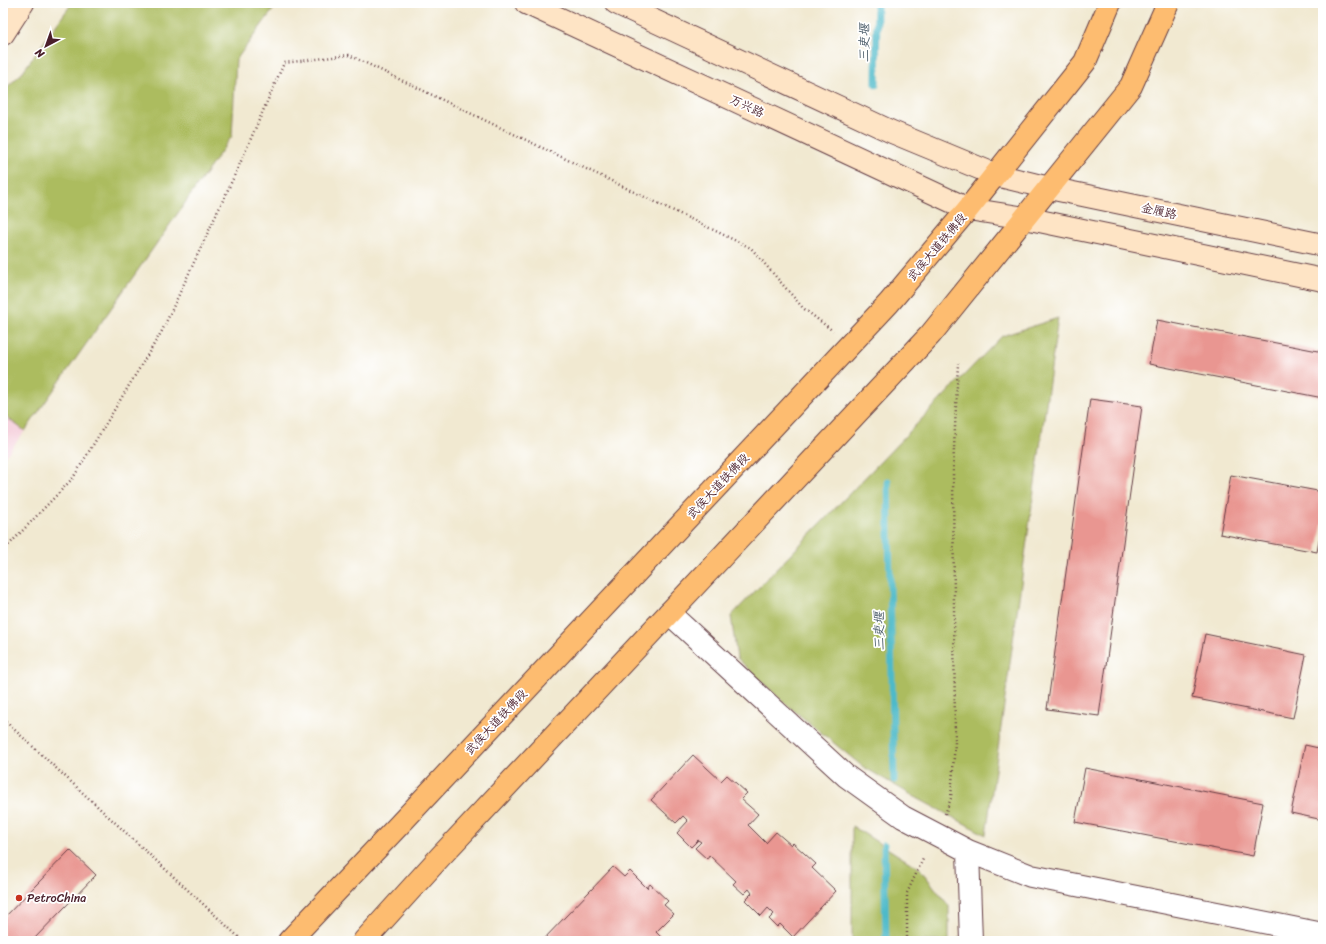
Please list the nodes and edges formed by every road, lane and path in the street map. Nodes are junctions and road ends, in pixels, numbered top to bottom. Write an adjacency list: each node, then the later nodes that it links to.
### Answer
1 (23, 3): 6 (main road)
2 (526, 3): 9 (main road, 万兴路)
3 (616, 3): 7 (main road, 金履路)
4 (1110, 3): 7 (main road, 武侯大道铁佛段)
5 (1168, 3): 8 (main road)
6 (3, 34)
7 (996, 175): 8 (main road, 金履路); 9 (main road, 武侯大道铁佛段)
8 (1049, 188): 10 (main road); 11 (main road, 金履路)
9 (968, 209): 10 (main road, 万兴路); 13 (main road, 武侯大道铁佛段)
10 (1025, 218): 12 (main road); 16 (main road)
11 (1323, 246)
12 (1323, 280)
13 (851, 344): 15 (path); 23 (main road, 武侯大道铁佛段)
14 (958, 363): 18 (path)
15 (3, 550)
16 (669, 613): 19 (street); 24 (main road)
17 (3, 719): 22 (path)
18 (944, 817)
19 (968, 851): 21 (street); 26 (street)
20 (924, 857): 25 (path)
21 (1323, 934)
22 (243, 941)
23 (289, 941)
24 (364, 941)
25 (907, 941)
26 (971, 941)

